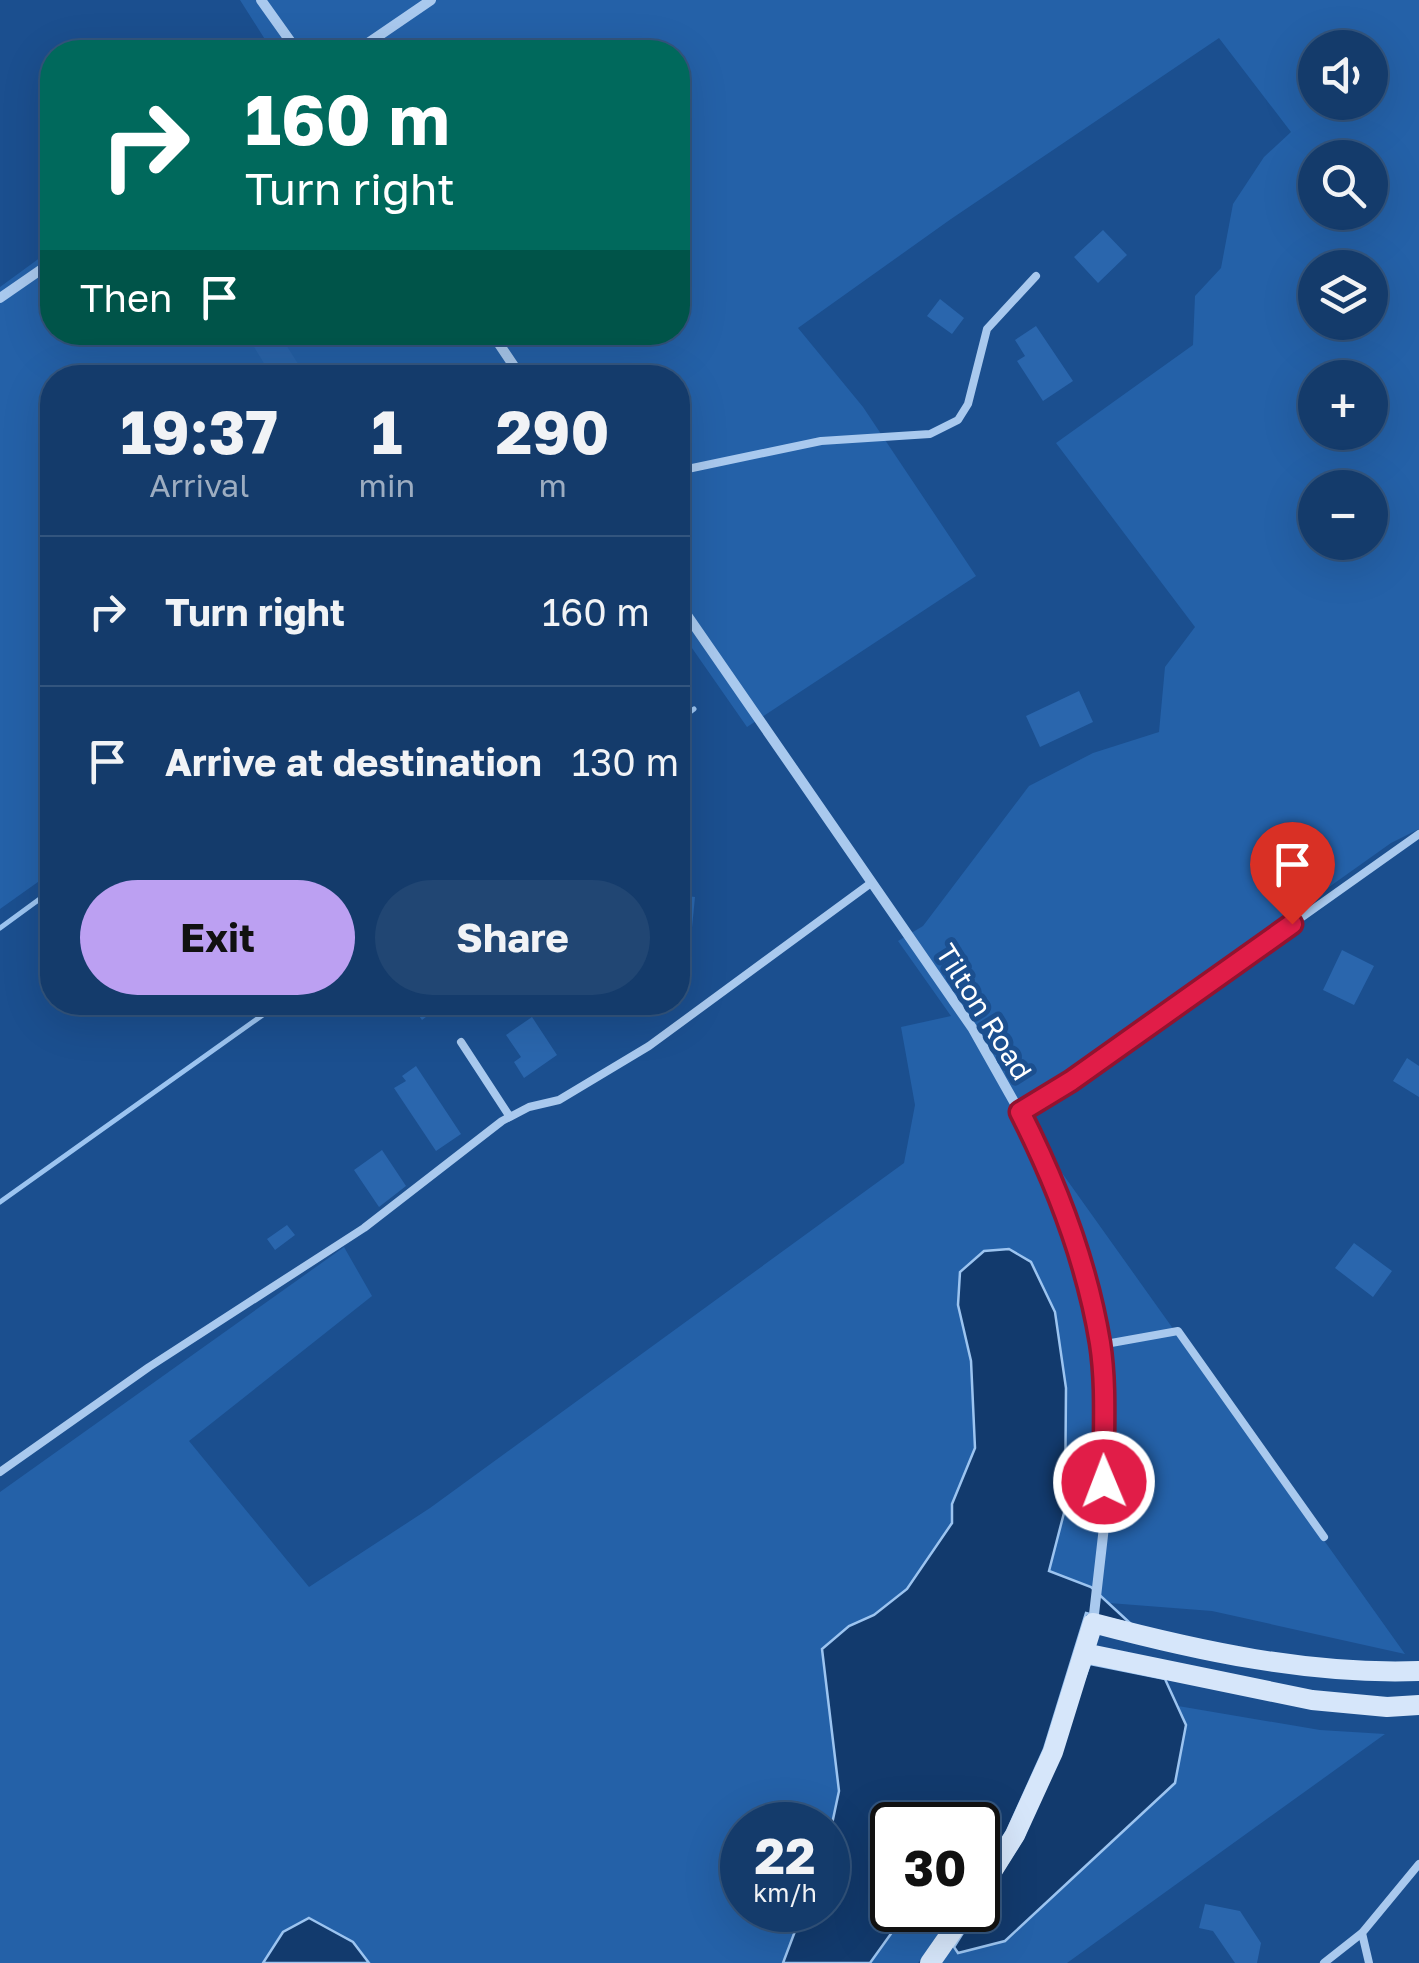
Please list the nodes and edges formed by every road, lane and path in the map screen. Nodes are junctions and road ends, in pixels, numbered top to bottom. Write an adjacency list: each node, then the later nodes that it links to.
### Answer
1 (261, 0): 3 (street)
2 (431, 0): 4 (street)
3 (289, 40)
4 (373, 40)
5 (40, 270): 7 (street)
6 (1036, 276): 8 (lane)
7 (0, 298)
8 (690, 469)
9 (690, 619): 11 (street, Tilton Road)
10 (1419, 834): 13 (lane)
11 (872, 883): 13 (street, Tilton Road); 14 (lane)
12 (461, 1042): 14 (lane)
13 (1020, 1112): 15 (street, Tilton Road)
14 (510, 1117): 16 (lane)
15 (1100, 1344): 17 (lane); 18 (street, Tilton Road)
16 (0, 1472)
17 (1324, 1537)
18 (1093, 1623): 19 (street); 20 (street)
19 (1084, 1653): 21 (street); 22 (street)
20 (1419, 1671)
21 (1419, 1705)
22 (1000, 1858)
23 (1419, 1864): 25 (lane)
24 (952, 1932): 26 (street)
25 (1362, 1933): 27 (lane); 28 (lane)
26 (930, 1963)
27 (1324, 1963)
28 (1369, 1963)

